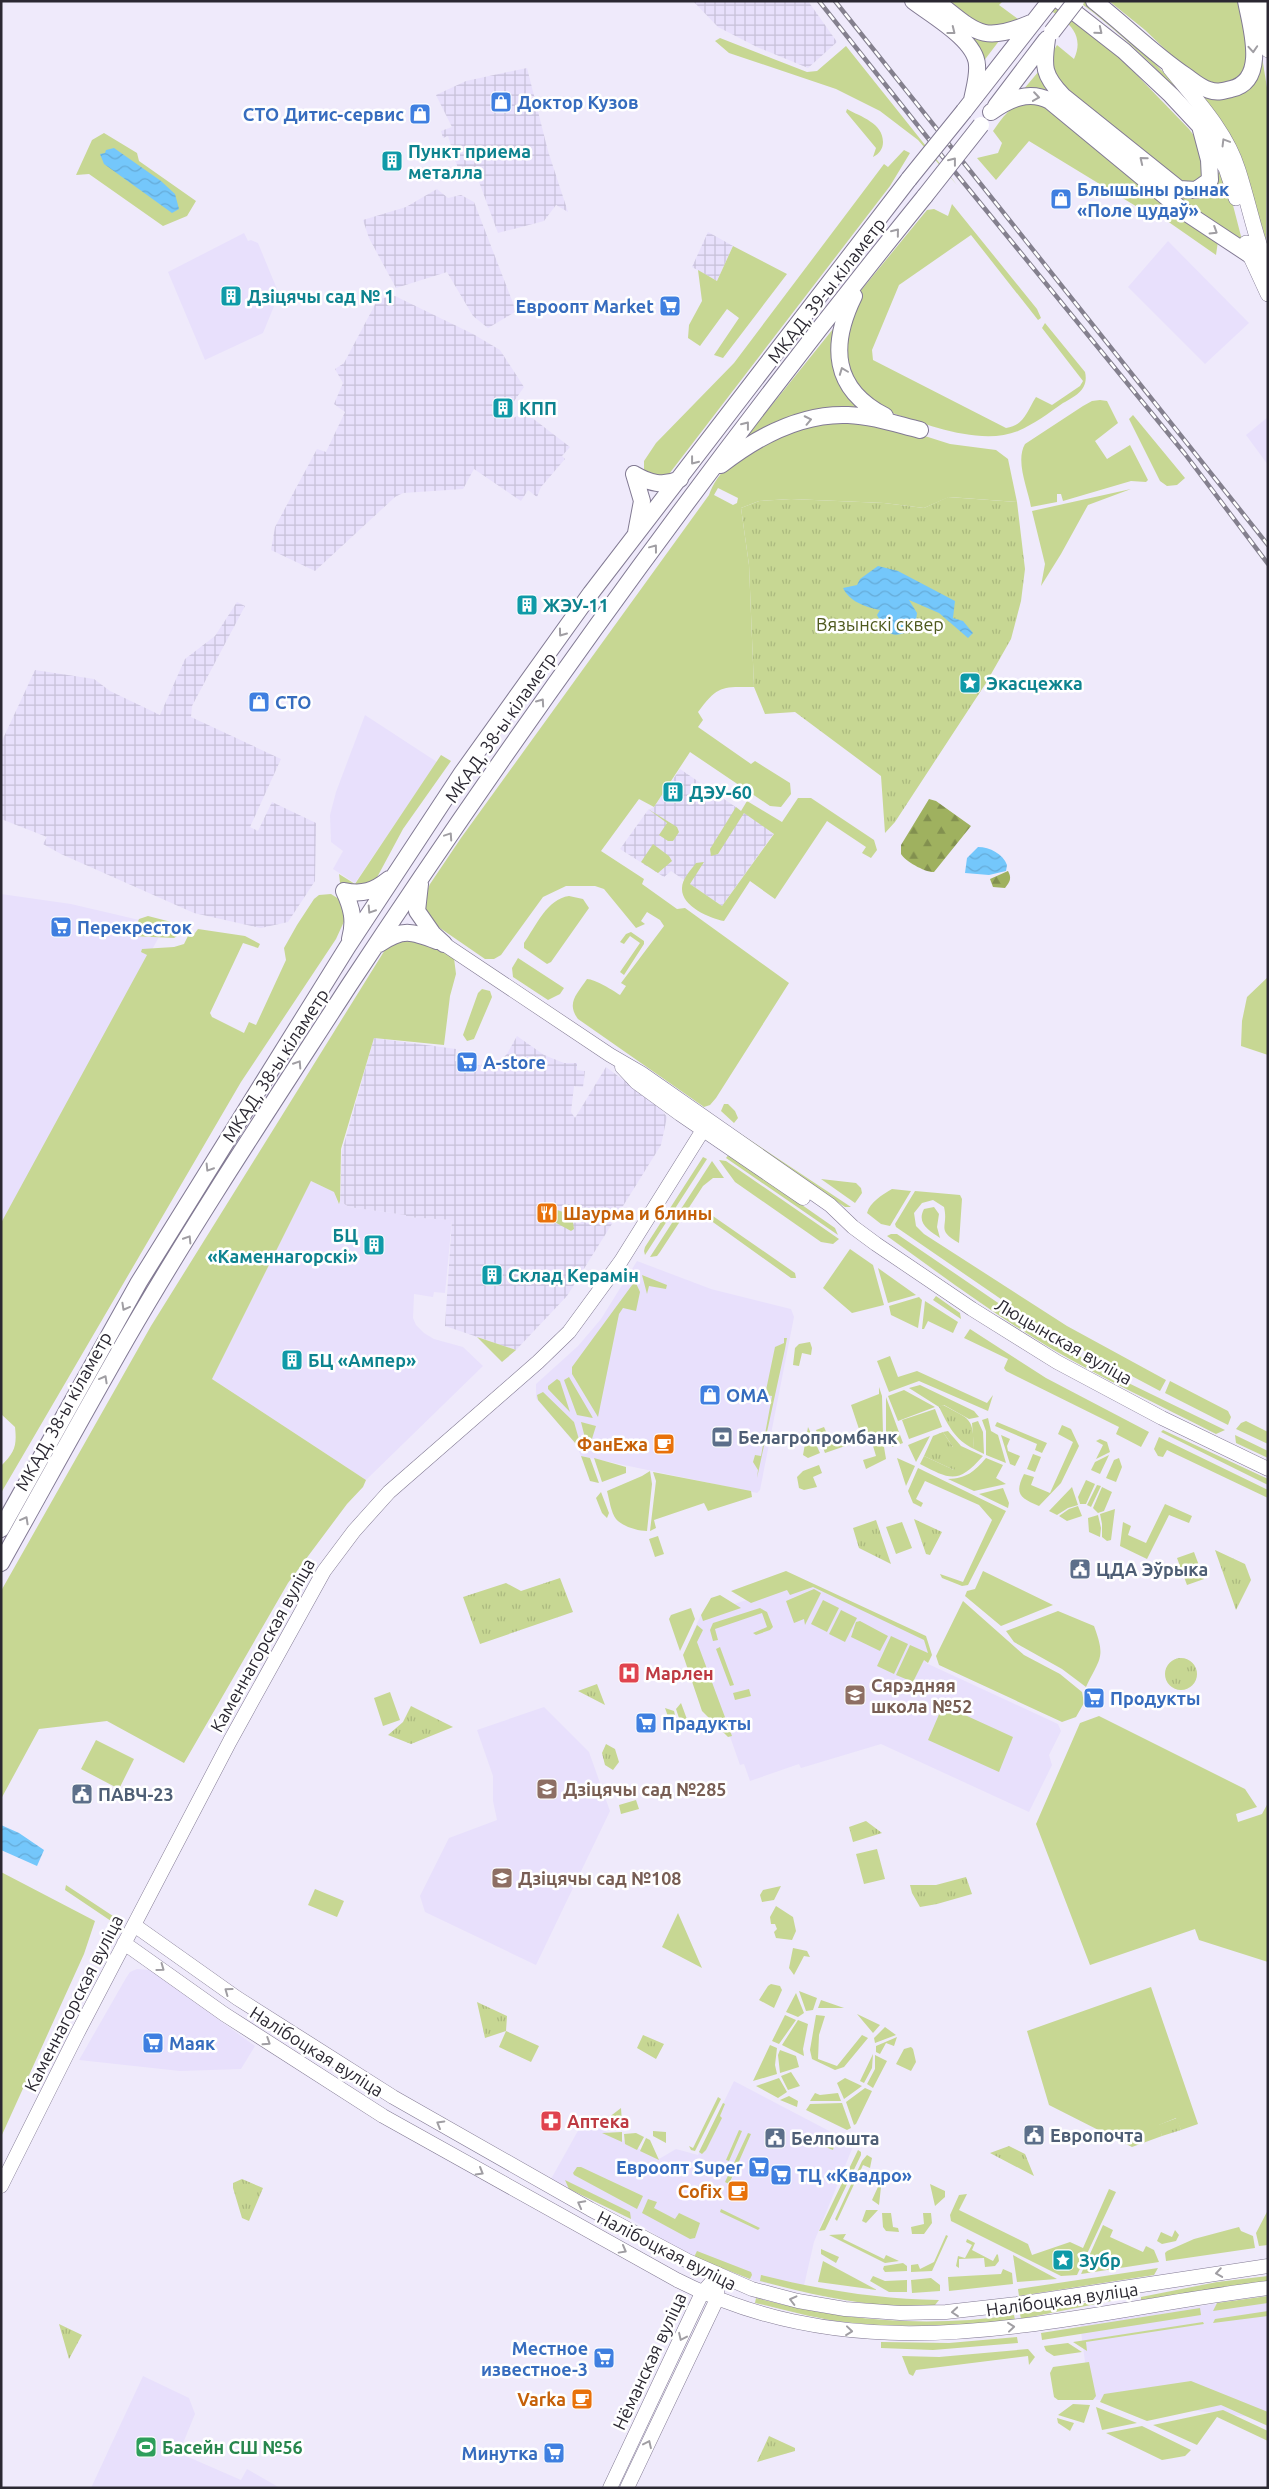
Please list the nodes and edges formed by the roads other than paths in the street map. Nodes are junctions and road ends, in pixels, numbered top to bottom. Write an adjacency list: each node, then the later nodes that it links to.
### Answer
1 (913, 1): 13 (highway, one-way to 13)
2 (936, 1): 9 (highway)
3 (1050, 1): 9 (highway, МКАД, 39-ы кіламетр)
4 (1060, 1): 15 (highway, one-way to 15)
5 (1076, 1): 10 (highway, МКАД, 39-ы кіламетр, bridge)
6 (1094, 1): 12 (highway)
7 (1246, 1): 12 (highway, one-way to 12)
8 (1259, 1): 11 (main road)
9 (1035, 21): 13 (highway, МКАД, 39-ы кіламетр)
10 (1050, 36): 14 (highway, МКАД, 39-ы кіламетр); 15 (highway, one-way to 10)
11 (1268, 50)
12 (1167, 63): 18 (main road, one-way to 12)
13 (968, 107): 21 (highway, МКАД, 39-ы кіламетр, one-way to 21, bridge)
14 (986, 118): 16 (highway, one-way to 16); 17 (highway, МКАД, 39-ы кіламетр, one-way to 14, bridge)
15 (1200, 126): 16 (main road)
16 (1250, 256): 19 (main road)
17 (867, 268): 20 (highway, МКАД, 39-ы кіламетр, one-way to 17); 20 (highway, one-way to 17)
18 (1268, 270)
19 (1268, 294)
20 (706, 478): 24 (highway, МКАД, 39-ы кіламетр, one-way to 20)
21 (680, 479): 22 (highway, МКАД, 39-ы кіламетр); 22 (highway)
22 (636, 535): 23 (highway, МКАД, 39-ы кіламетр)
23 (591, 593): 25 (highway, МКАД, 38-ы кіламетр, one-way to 25)
24 (610, 606): 26 (highway, МКАД, 38-ы кіламетр, one-way to 24)
25 (395, 875): 28 (highway, МКАД, 38-ы кіламетр, one-way to 28); 28 (highway)
26 (422, 876): 27 (highway); 29 (highway, МКАД, 38-ы кіламетр)
27 (444, 944): 29 (highway); 30 (main road, Люцынская вуліца)
28 (348, 946): 32 (highway, МКАД, 38-ы кіламетр, one-way to 32)
29 (376, 946): 33 (highway, МКАД, 38-ы кіламетр, one-way to 29)
30 (705, 1126): 31 (main road, Люцынская вуліца); 34 (main road, Каменнагорская вуліца)
31 (1268, 1469)
32 (1, 1529)
33 (1, 1563)
34 (134, 1925): 35 (main road, Каменнагорская вуліца); 38 (main road, Налібоцкая вуліца, one-way to 34)
35 (124, 1943): 36 (main road, Каменнагорская вуліца); 41 (main road, Налібоцкая вуліца, one-way to 41)
36 (1, 2186)
37 (1268, 2266): 39 (main road, Налібоцкая вуліца, one-way to 39)
38 (718, 2275): 39 (main road, Налібоцкая вуліца, one-way to 38); 41 (main road, Нёманская вуліца); 42 (main road, Нёманская вуліца)
39 (1131, 2287): 43 (main road)
40 (1268, 2288): 43 (main road, Налібоцкая вуліца)
41 (702, 2293): 42 (main road, Налібоцкая вуліца); 44 (main road, Нёманская вуліца, one-way to 44)
42 (717, 2299): 43 (main road, Налібоцкая вуліца, one-way to 43); 45 (main road, Нёманская вуліца, one-way to 42)
43 (1135, 2308)
44 (610, 2488)
45 (627, 2488)

